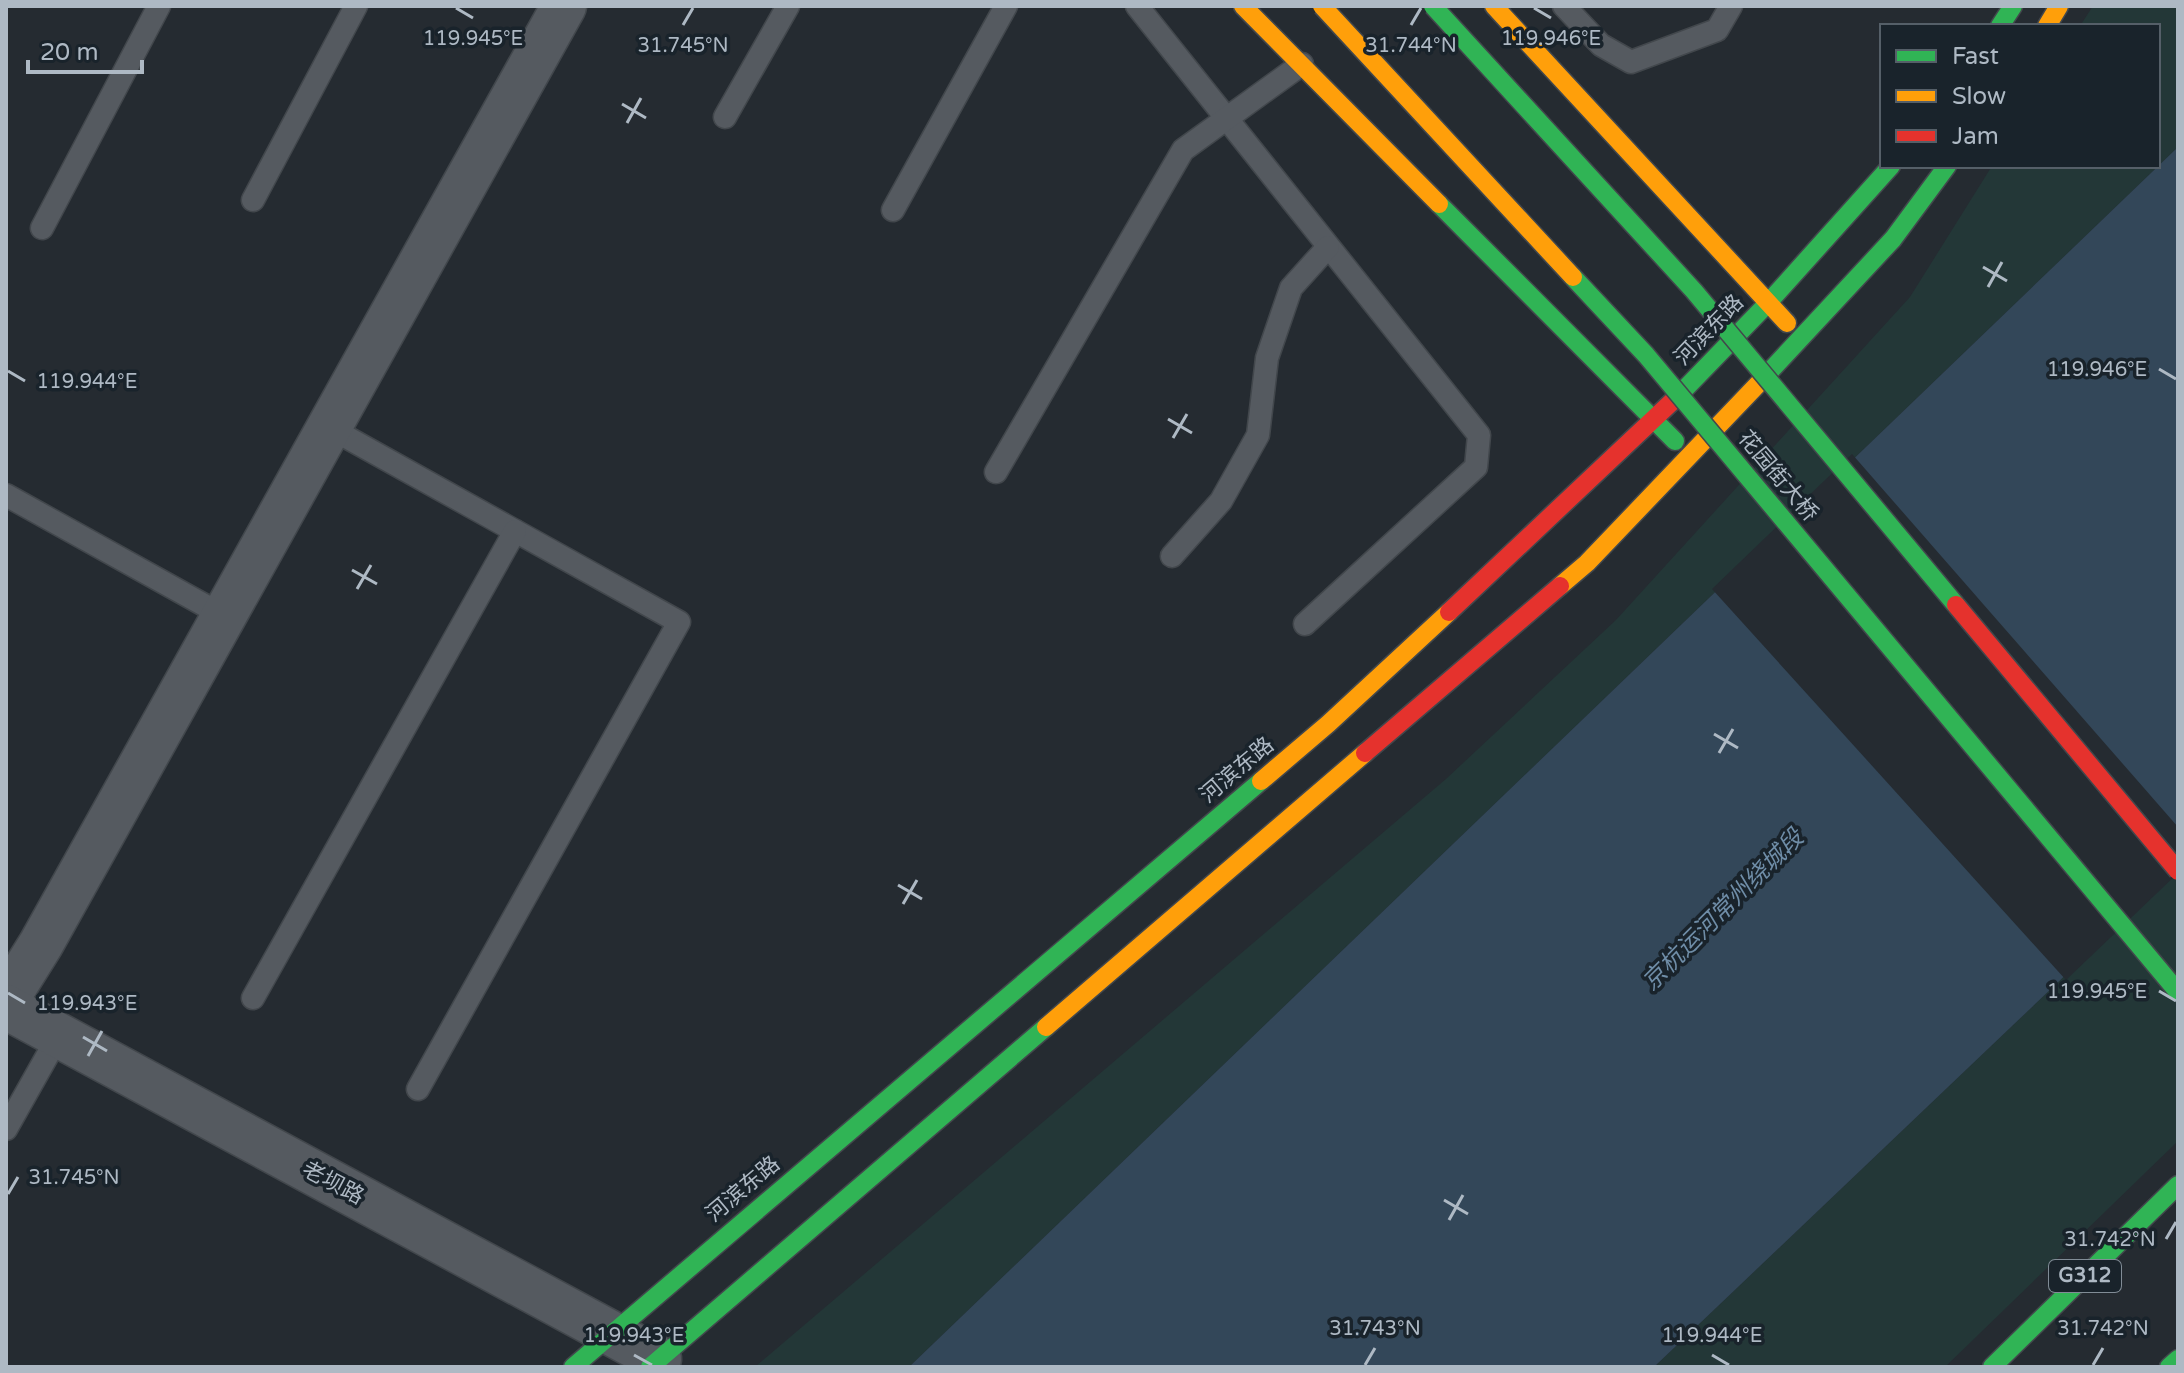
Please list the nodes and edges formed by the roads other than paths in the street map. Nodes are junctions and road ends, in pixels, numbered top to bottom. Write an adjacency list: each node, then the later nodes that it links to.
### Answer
1 (159, 6): 24 (lane)
2 (356, 6): 22 (lane)
3 (788, 6): 18 (lane)
4 (1006, 6): 23 (lane)
5 (1137, 6): 19 (lane)
6 (1243, 6): 17 (main road)
7 (1322, 6): 38 (main road, 花园街大桥, bridge)
8 (1433, 6): 37 (main road, bridge)
9 (1494, 6): 26 (main road)
10 (1564, 6): 11 (lane)
11 (1731, 6)
12 (2013, 6): 15 (main road)
13 (2059, 6): 16 (main road)
14 (562, 7): 29 (street)
15 (2001, 24)
16 (2048, 24)
17 (1302, 64): 19 (lane); 28 (main road)
18 (725, 117)
19 (1225, 119): 25 (lane); 31 (lane)
20 (1889, 168): 26 (main road, 河滨东路)
21 (1946, 168): 27 (main road)
22 (253, 200)
23 (893, 210)
24 (42, 228)
25 (1328, 247): 34 (lane); 36 (lane)
26 (1768, 303): 27 (main road); 28 (main road, 河滨东路)
27 (1802, 339): 30 (main road)
28 (1655, 420): 30 (main road); 46 (main road, 河滨东路)
29 (330, 428): 33 (lane); 35 (street)
30 (1690, 456): 48 (main road)
31 (996, 472)
32 (6, 495): 35 (lane)
33 (515, 531): 39 (lane); 43 (lane)
34 (1172, 556)
35 (224, 616): 40 (street)
36 (1305, 624)
37 (2178, 871)
38 (2178, 992)
39 (253, 998)
40 (6, 1000)
41 (6, 1007): 42 (street, 老坝路)
42 (59, 1035): 44 (lane); 46 (street, 老坝路)
43 (418, 1089)
44 (6, 1129)
45 (2178, 1185): 50 (main road, G312)
46 (611, 1333): 48 (street, 老坝路); 49 (main road, 河滨东路)
47 (2178, 1359): 51 (main road)
48 (655, 1363)
49 (573, 1367)
50 (1992, 1367)
51 (2169, 1367)

